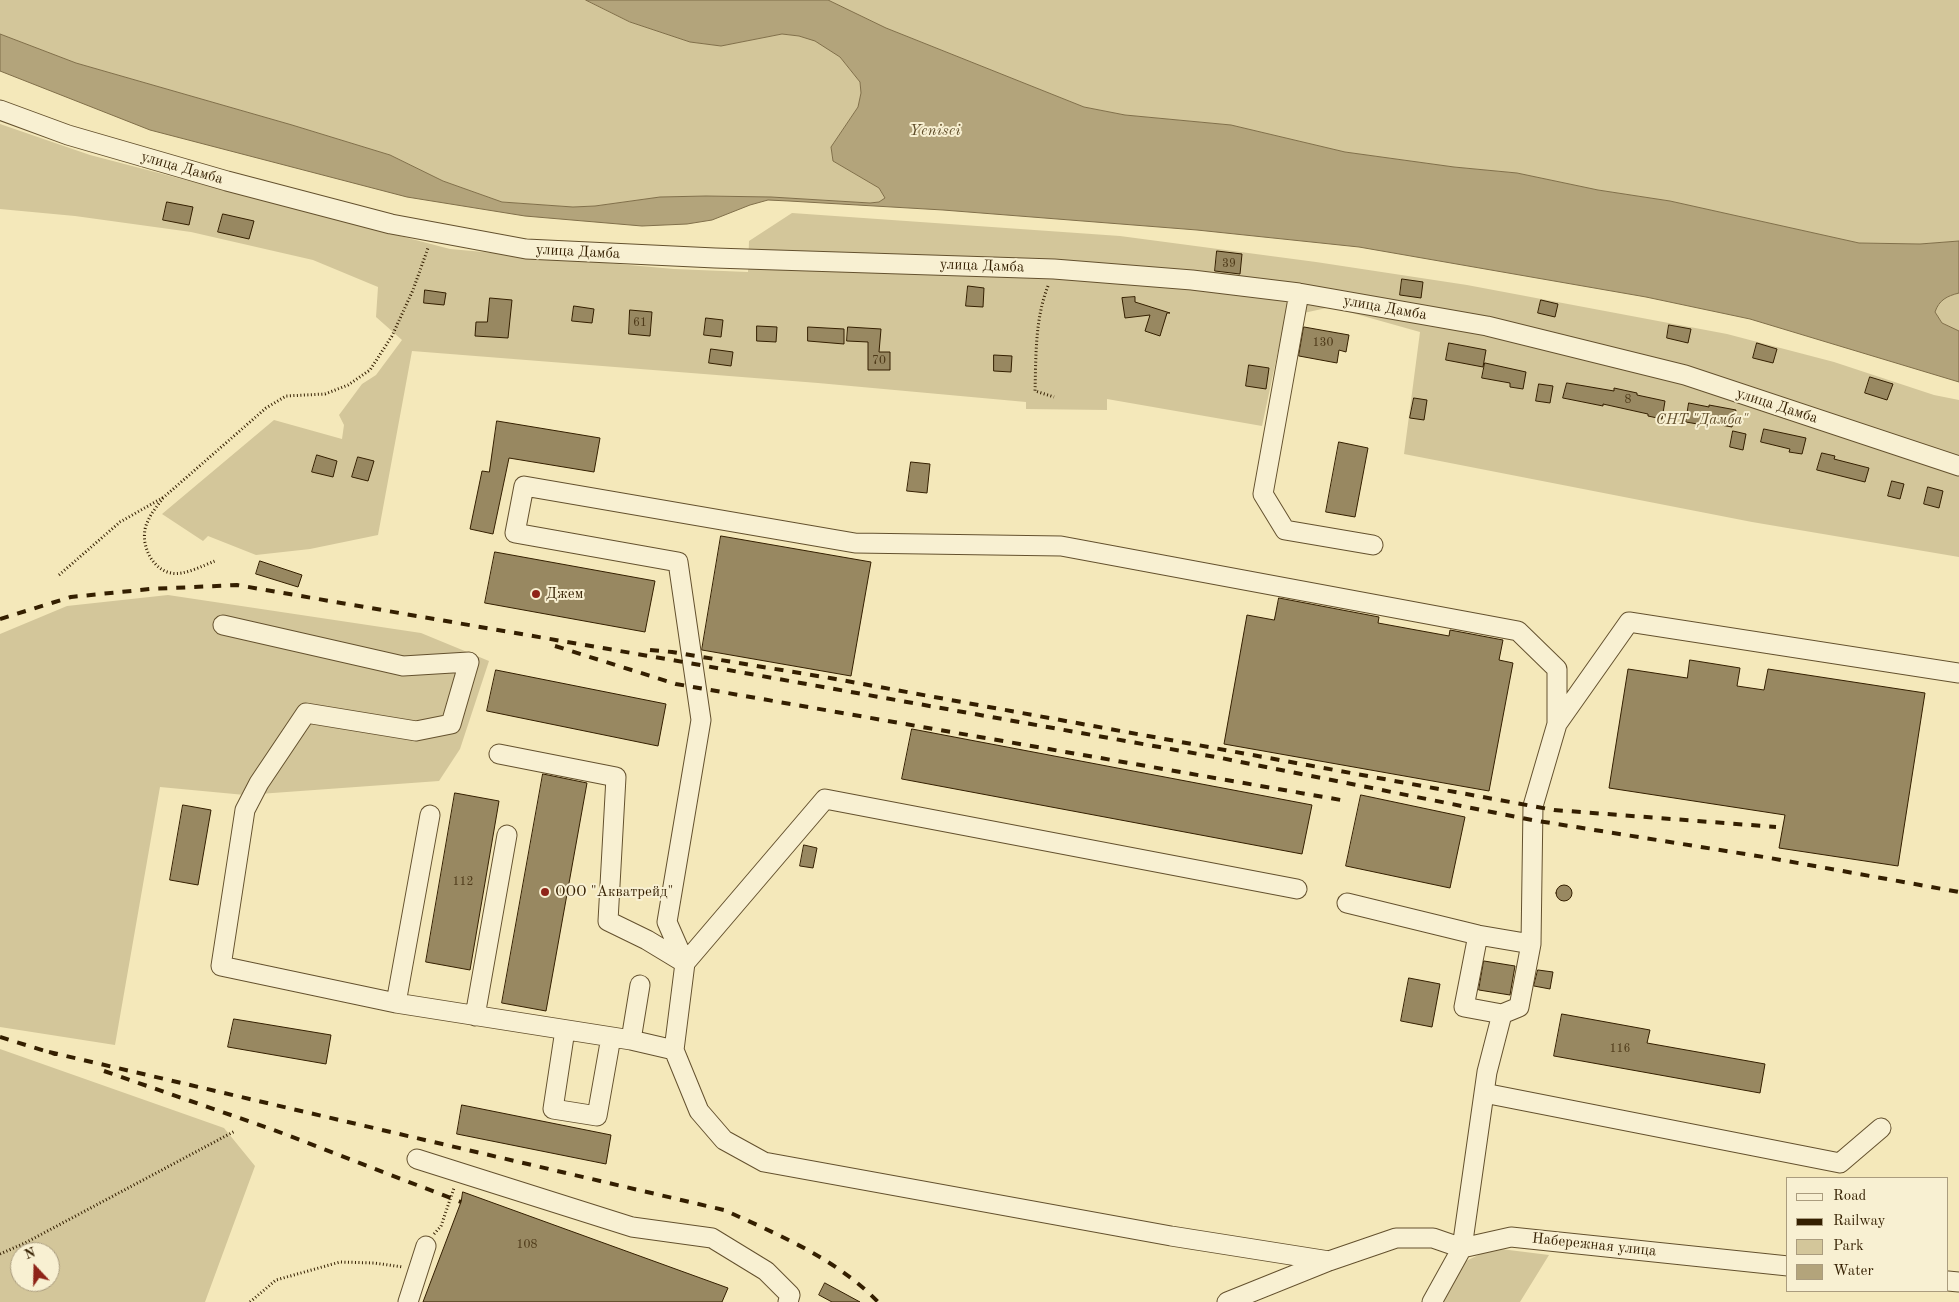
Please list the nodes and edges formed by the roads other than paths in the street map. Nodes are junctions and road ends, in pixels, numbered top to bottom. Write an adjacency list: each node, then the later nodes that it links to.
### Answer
1 (0, 110): 2 (street, улица Дамба)
2 (1299, 294): 3 (street, улица Дамба); 4 (street)
3 (1959, 466)
4 (1373, 545)
5 (223, 625): 17 (street)
6 (1959, 673): 7 (street)
7 (1557, 724): 14 (street); 15 (street)
8 (498, 754): 15 (street)
9 (430, 814): 17 (street)
10 (507, 835): 19 (street)
11 (1297, 889): 15 (street)
12 (1347, 903): 13 (street)
13 (1478, 935): 14 (street); 18 (street)
14 (1531, 944): 18 (street)
15 (684, 963): 23 (street)
16 (640, 985): 22 (street)
17 (396, 1003): 19 (street)
18 (1502, 1014): 24 (street)
19 (475, 1016): 20 (street)
20 (566, 1030): 21 (street); 21 (street)
21 (611, 1037): 22 (street)
22 (631, 1040): 23 (street)
23 (674, 1050): 29 (street)
24 (1484, 1093): 25 (street); 28 (street)
25 (1881, 1128)
26 (417, 1159): 33 (street)
27 (426, 1246): 32 (street)
28 (1462, 1248): 29 (street); 30 (street, Набережная улица); 31 (street)
29 (1329, 1261): 34 (street)
30 (1786, 1266)
31 (1435, 1301)
32 (408, 1302)
33 (788, 1302)
34 (1228, 1302)

